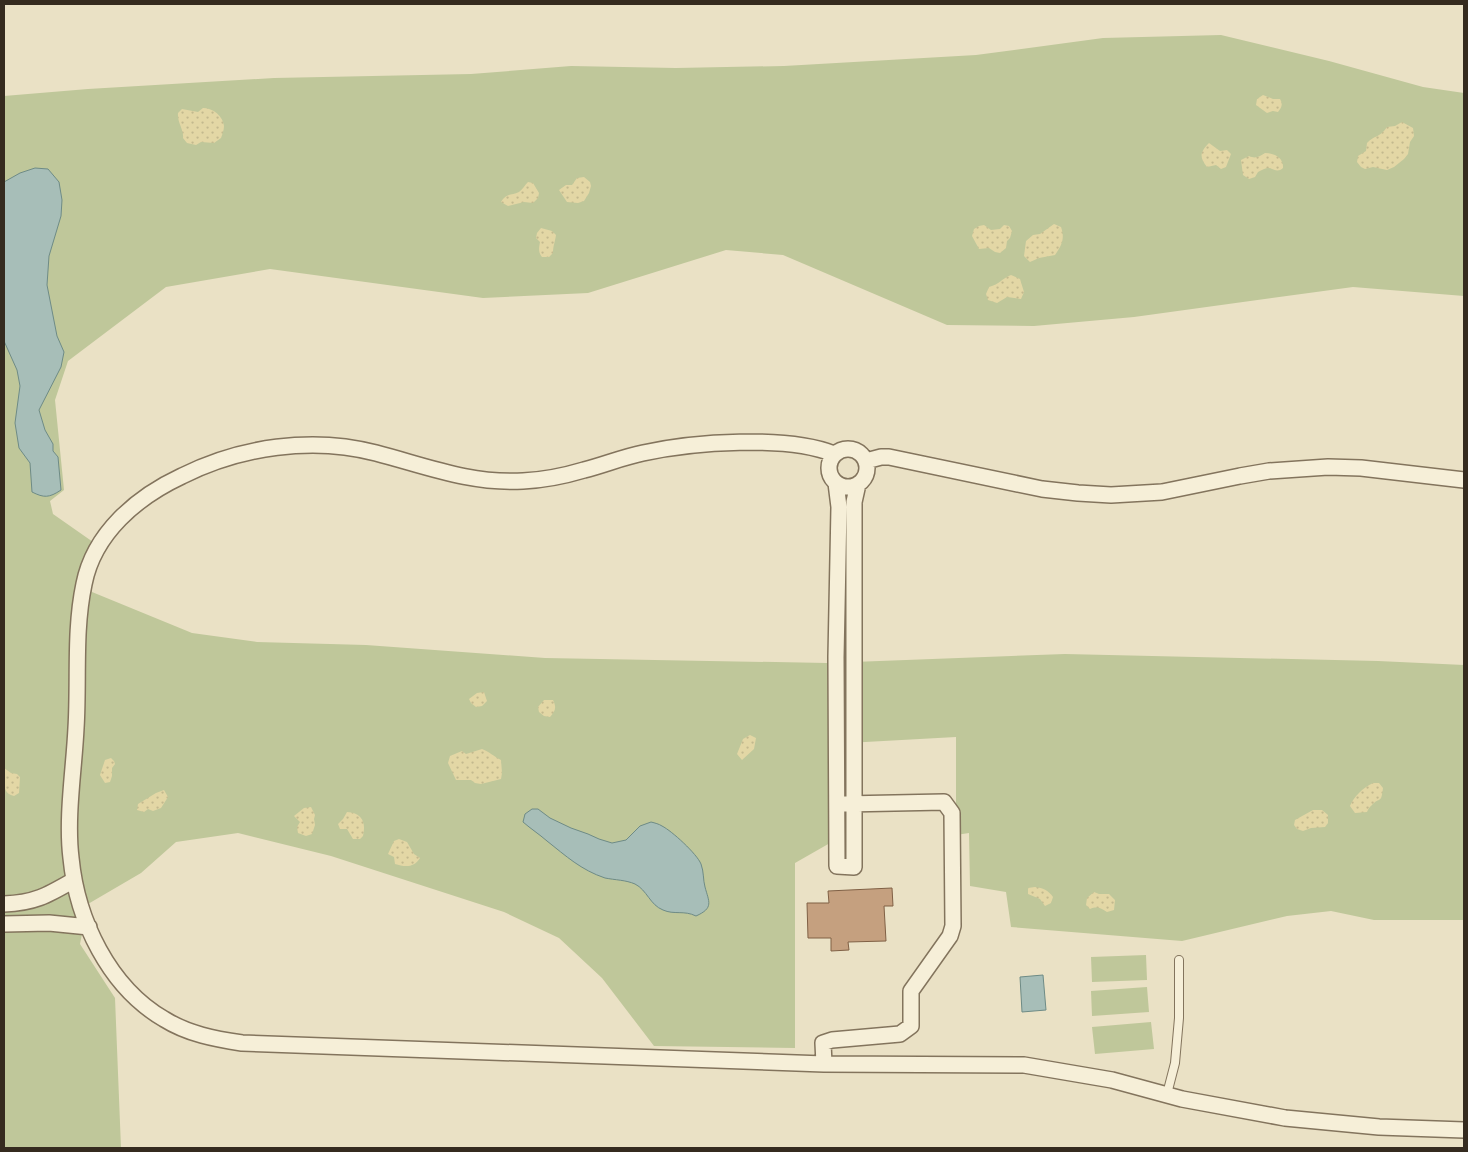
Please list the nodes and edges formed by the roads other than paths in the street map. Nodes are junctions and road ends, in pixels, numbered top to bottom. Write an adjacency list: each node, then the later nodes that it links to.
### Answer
1 (834, 454): 2 (street); 4 (street); 10 (street)
2 (866, 461): 3 (street); 5 (street)
3 (1464, 480)
4 (836, 483): 5 (street); 6 (street)
5 (858, 484): 7 (street)
6 (836, 657): 7 (street); 8 (street)
7 (854, 657): 9 (street)
8 (837, 804): 9 (street); 9 (street)
9 (854, 804): 15 (street)
10 (74, 880): 11 (street); 13 (street)
11 (4, 904)
12 (4, 924): 13 (street)
13 (88, 928): 15 (street)
14 (1179, 960): 16 (lane)
15 (824, 1064): 16 (street)
16 (1167, 1094): 17 (street)
17 (1464, 1130)

